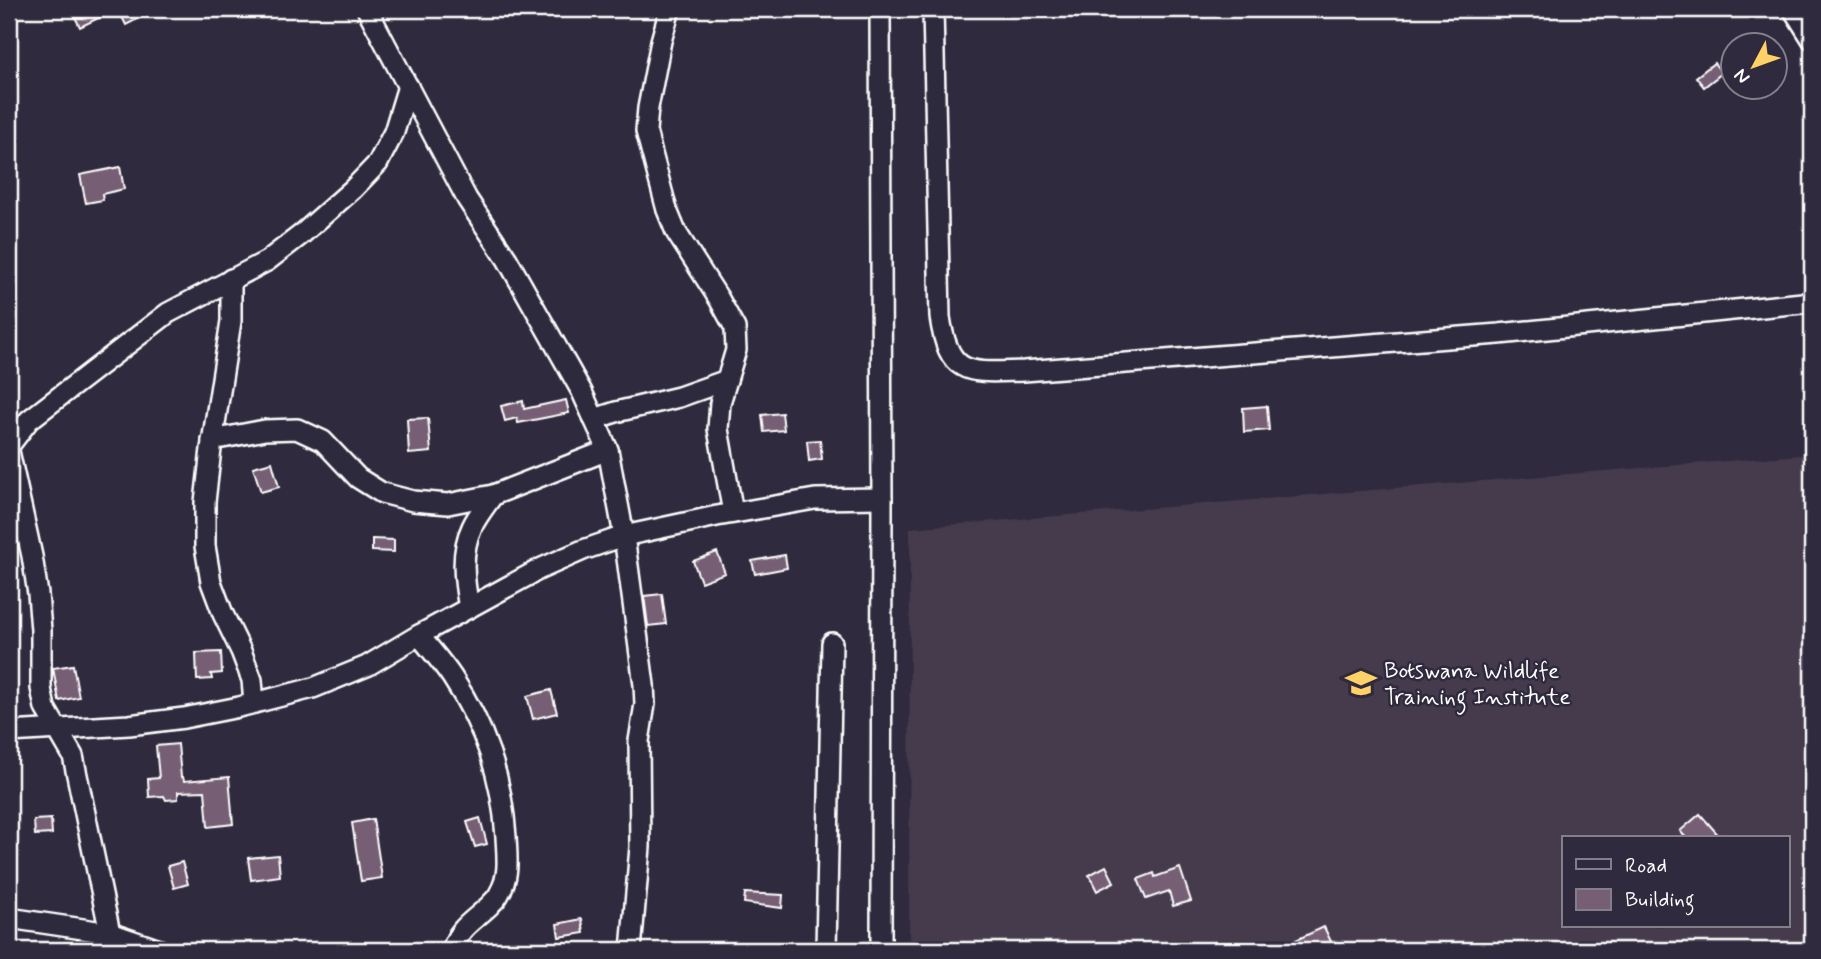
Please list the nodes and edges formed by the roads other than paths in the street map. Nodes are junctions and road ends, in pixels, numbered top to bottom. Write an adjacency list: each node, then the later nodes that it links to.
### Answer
1 (367, 9): 7 (street)
2 (670, 9): 10 (street)
3 (880, 9): 16 (street)
4 (933, 9): 9 (street)
5 (1793, 9): 6 (street)
6 (1812, 38)
7 (408, 86): 8 (street); 11 (street)
8 (231, 279): 12 (street); 13 (street)
9 (1812, 302)
10 (727, 380): 11 (street); 17 (street)
11 (594, 419): 14 (street)
12 (212, 440): 15 (street); 22 (street)
13 (9, 448): 23 (street)
14 (608, 450): 15 (street); 18 (street)
15 (494, 495): 19 (street)
16 (882, 498): 17 (street); 31 (street)
17 (733, 513): 18 (street)
18 (624, 536): 19 (street); 29 (street)
19 (469, 608): 20 (street)
20 (419, 635): 22 (street); 28 (street)
21 (832, 643): 30 (street)
22 (254, 703): 23 (street)
23 (56, 728): 24 (street); 26 (street)
24 (9, 732)
25 (9, 918): 26 (street)
26 (110, 933): 27 (street)
27 (160, 950)
28 (452, 950)
29 (631, 950)
30 (826, 950)
31 (881, 950)

